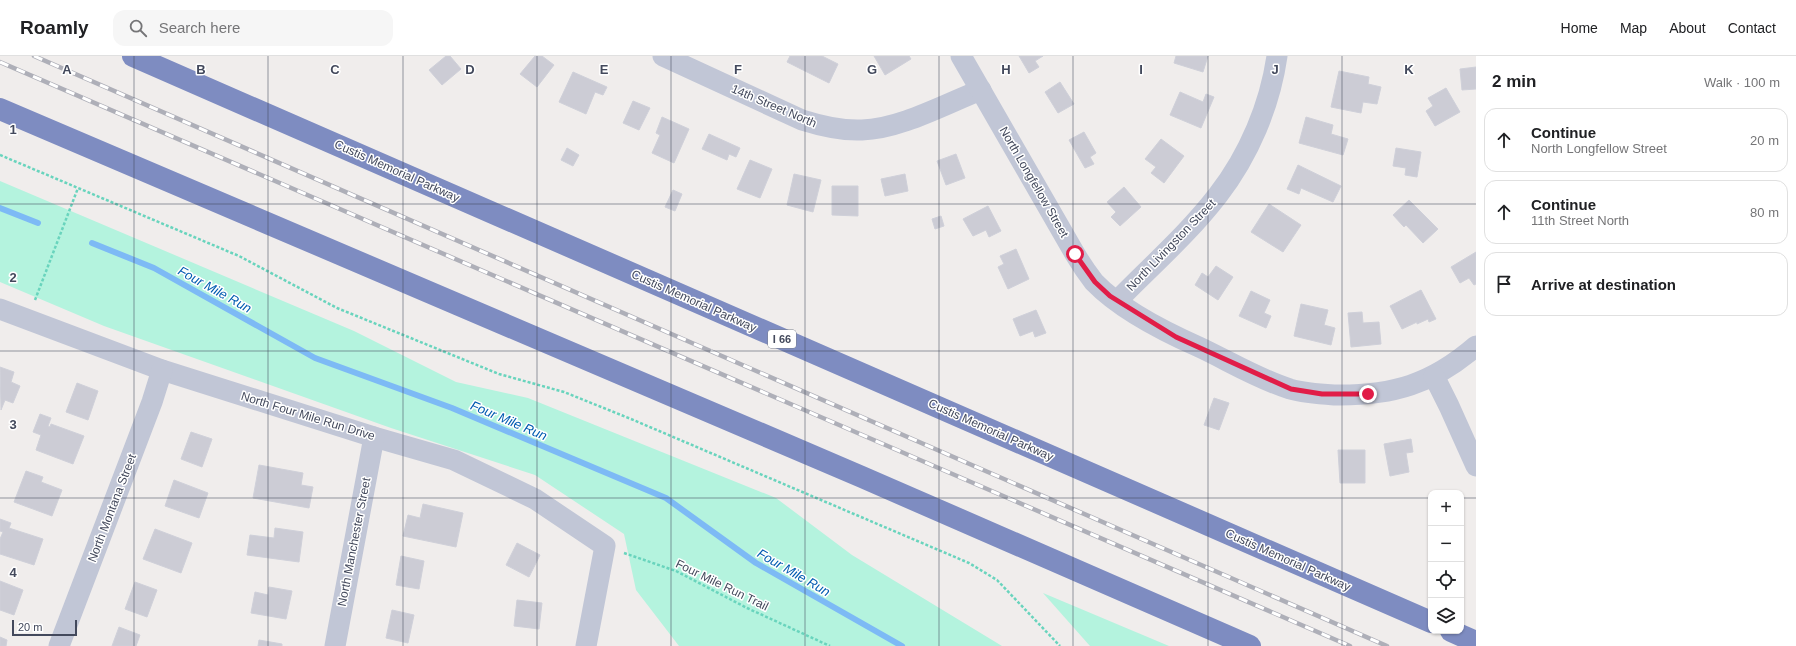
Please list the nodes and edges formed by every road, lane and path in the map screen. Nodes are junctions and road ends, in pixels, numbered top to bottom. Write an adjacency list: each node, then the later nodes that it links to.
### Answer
1 (133, 56): 18 (highway, Custis Memorial Parkway / I 66)
2 (663, 56): 5 (street, 14th Street North)
3 (961, 56): 5 (street, North Longfellow Street)
4 (1277, 56): 9 (street, North Livingston Street)
5 (981, 90): 9 (street, North Longfellow Street)
6 (0, 109): 26 (highway)
7 (0, 154): 8 (path)
8 (78, 188): 11 (path); 25 (path)
9 (1117, 301): 14 (street, North Longfellow Street)
10 (0, 309): 11 (street, North Four Mile Run Drive)
11 (28, 319): 13 (street, North Four Mile Run Drive)
12 (1476, 346): 14 (street, North Longfellow Street)
13 (162, 370): 15 (street, North Four Mile Run Drive); 21 (street, North Montana Street)
14 (1434, 376): 16 (street)
15 (374, 437): 17 (street, North Four Mile Run Drive); 22 (street, North Manchester Street)
16 (1476, 466)
17 (605, 546): 23 (street); 24 (path, Four Mile Run Trail)
18 (1428, 621)
19 (1458, 634): 20 (highway)
20 (1476, 642)
21 (59, 646)
22 (335, 646)
23 (586, 646)
24 (830, 646)
25 (1060, 646)
26 (1250, 646)

